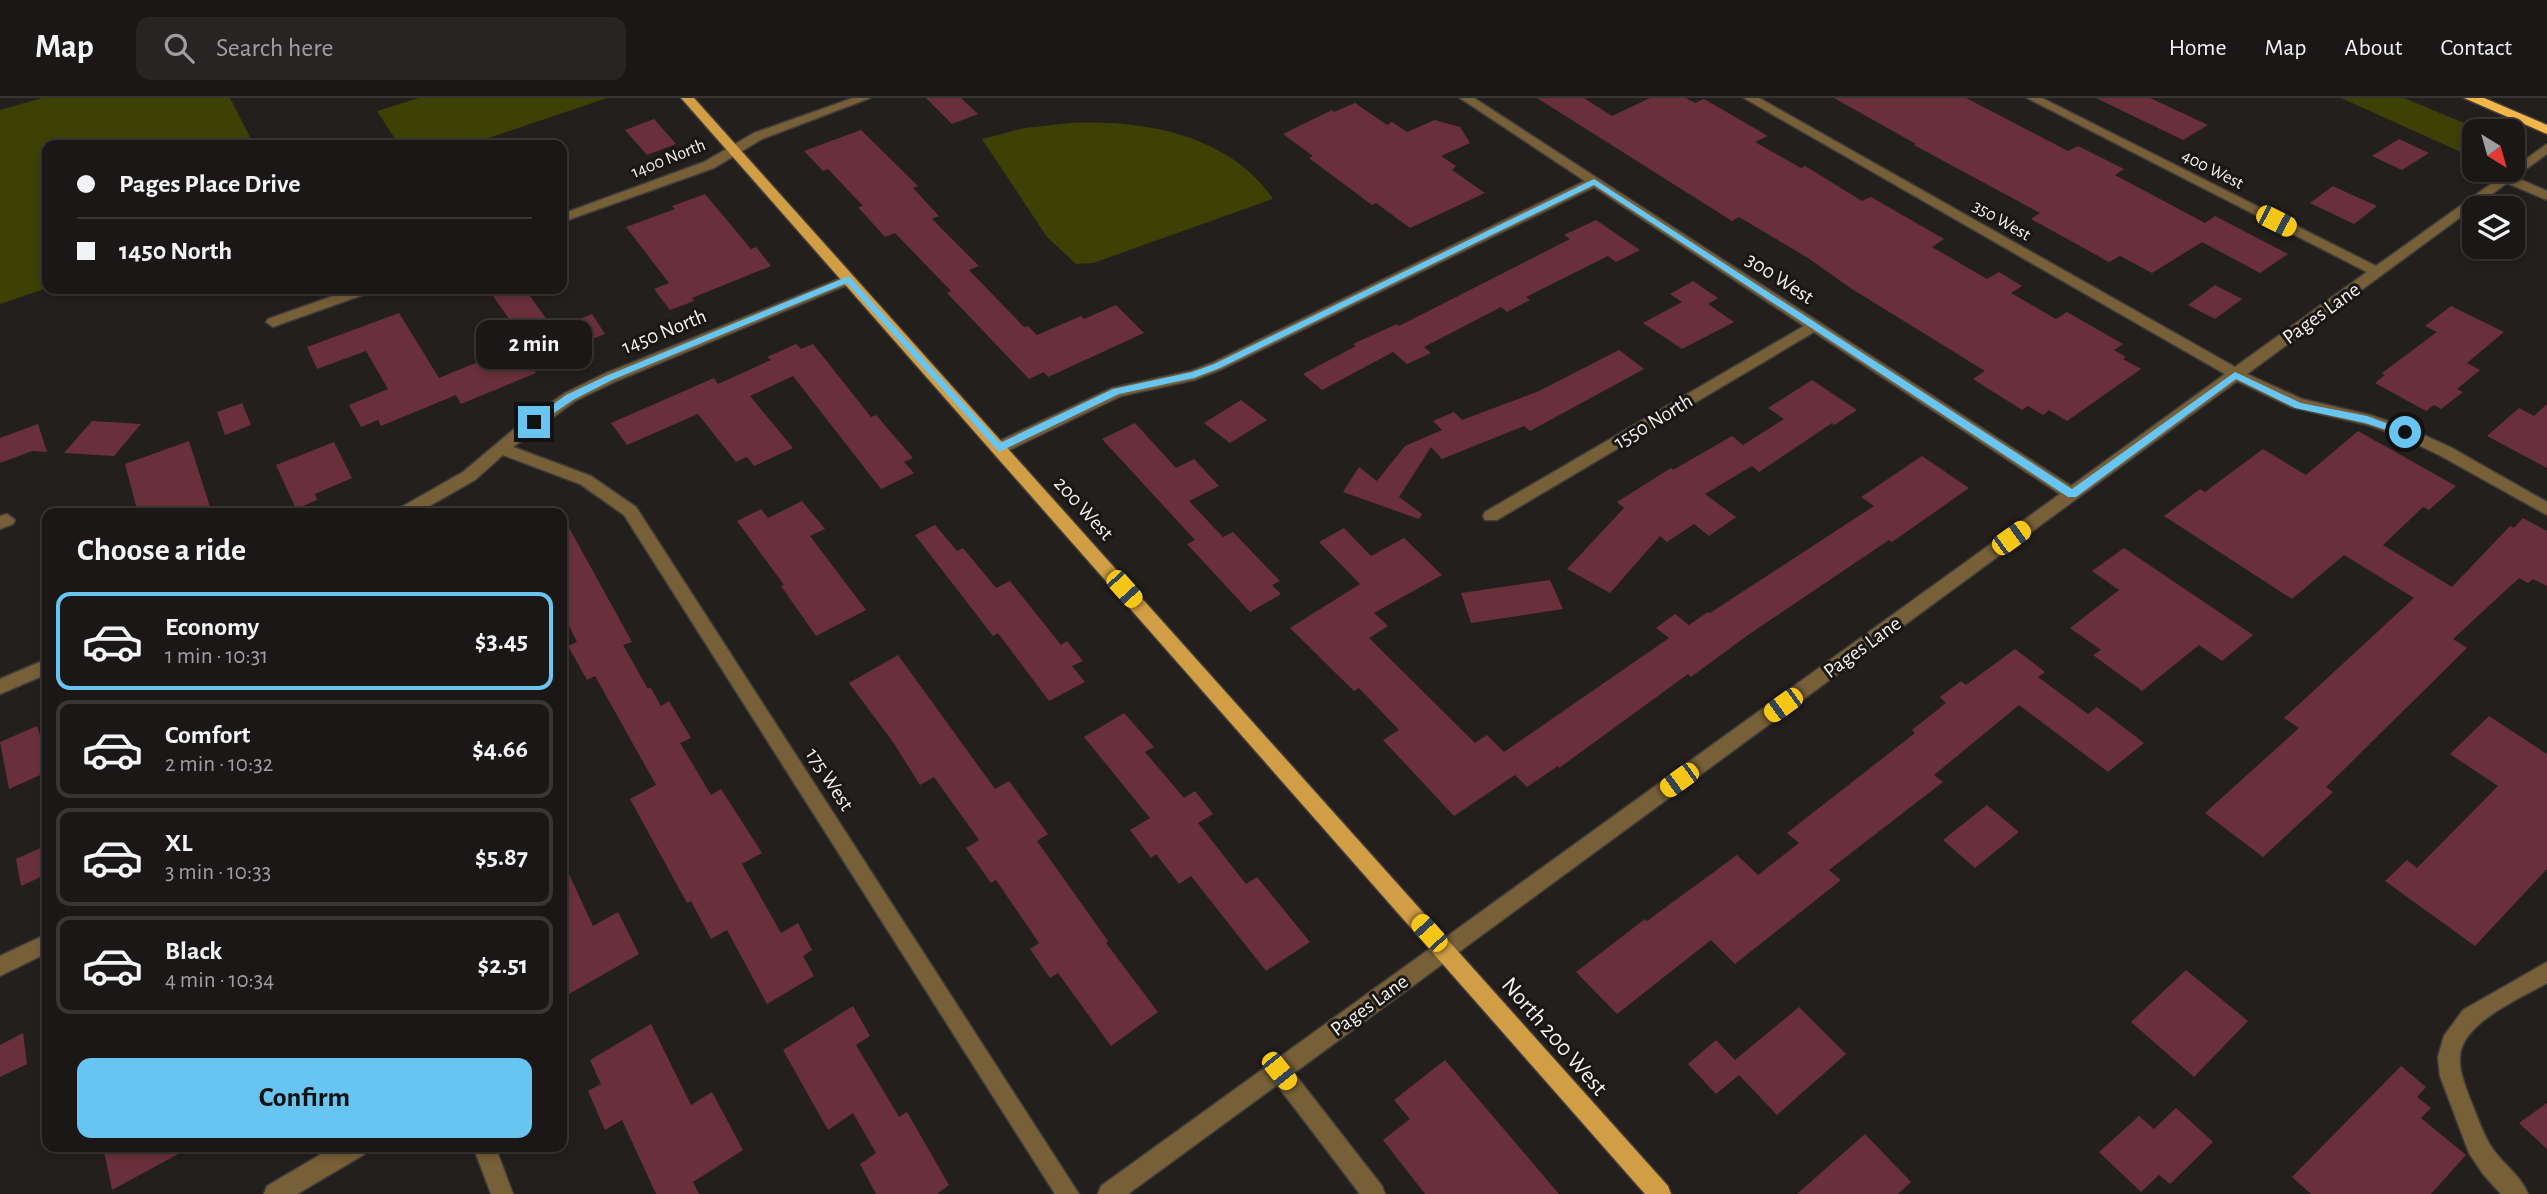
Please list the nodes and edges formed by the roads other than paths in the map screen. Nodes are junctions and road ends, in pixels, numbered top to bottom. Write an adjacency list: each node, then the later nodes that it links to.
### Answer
1 (688, 98): 9 (main road, 200 West)
2 (864, 98): 9 (street, 1400 North)
3 (1466, 98): 11 (street, 300 West)
4 (1750, 98): 21 (street, 350 West)
5 (2033, 98): 16 (street, 400 West)
6 (2471, 98): 7 (highway)
7 (2547, 130)
8 (2547, 148): 10 (street, Pages Lane)
9 (733, 149): 15 (street, 1400 North); 17 (main road, 200 West)
10 (2525, 164)
11 (1594, 182): 20 (street, 300 West); 22 (street)
12 (2501, 182): 16 (street, Pages Lane)
13 (2515, 182): 14 (street)
14 (2547, 196)
15 (567, 216)
16 (2377, 272): 21 (street, Pages Lane)
17 (849, 279): 22 (main road, 200 West); 23 (street, 1450 North)
18 (352, 294): 19 (street)
19 (272, 323)
20 (1814, 326): 24 (street, 300 West); 27 (street, 1550 North)
21 (2235, 375): 24 (street, Pages Lane); 26 (street, 350 West)
22 (999, 448): 31 (main road, 200 West)
23 (501, 449): 25 (street, 1450 North); 39 (street, 175 West)
24 (2072, 494): 31 (street, Pages Lane)
25 (413, 508)
26 (2547, 509)
27 (1491, 516)
28 (42, 668): 29 (street)
29 (0, 687)
30 (42, 945): 32 (street)
31 (1444, 950): 34 (street, Pages Lane); 42 (main road, North 200 West)
32 (0, 966)
33 (2547, 971): 43 (street)
34 (1279, 1071): 40 (street, Pages Lane); 41 (street)
35 (348, 1152): 37 (street)
36 (486, 1152): 38 (street)
37 (275, 1194)
38 (502, 1194)
39 (1068, 1194)
40 (1109, 1194)
41 (1374, 1194)
42 (1660, 1194)
43 (2517, 1194)

